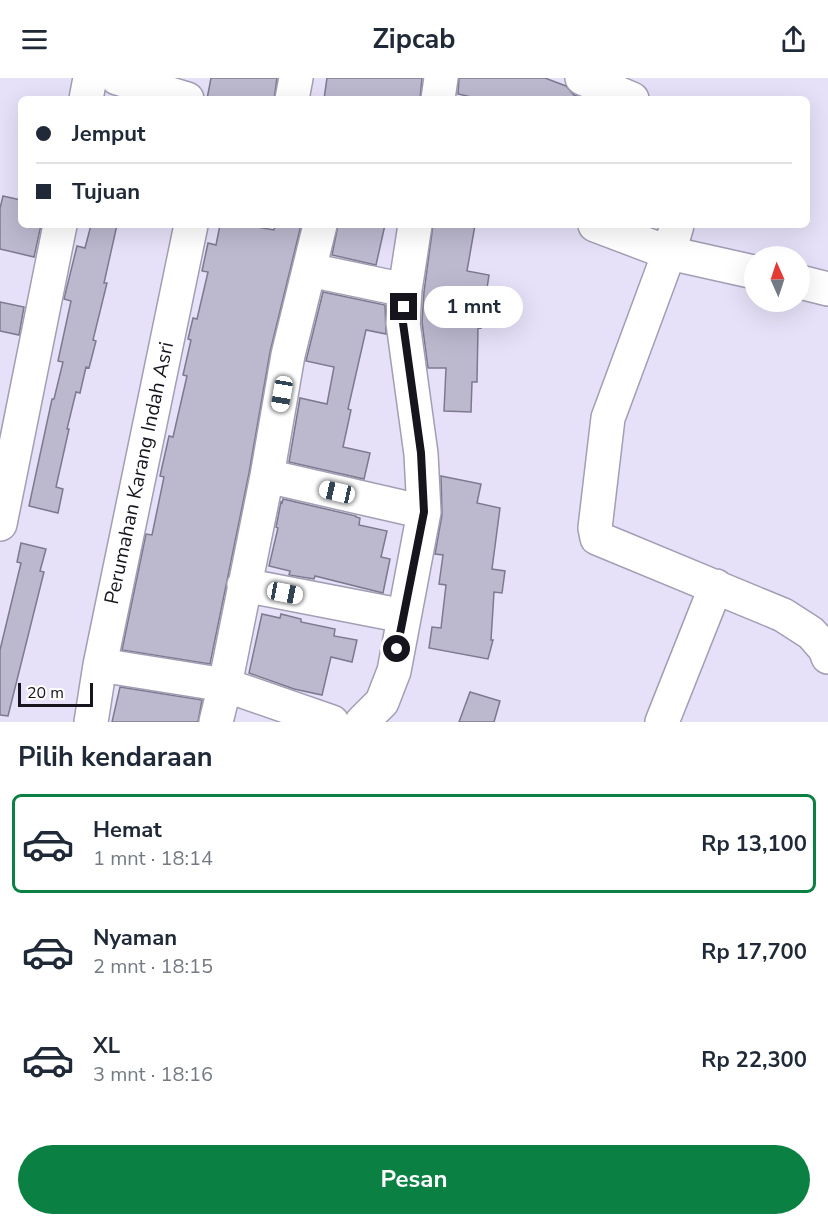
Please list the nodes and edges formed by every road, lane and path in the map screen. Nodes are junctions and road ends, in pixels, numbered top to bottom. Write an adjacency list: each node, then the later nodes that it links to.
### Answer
1 (90, 78): 7 (street)
2 (117, 78): 6 (street)
3 (296, 78): 8 (street)
4 (441, 78): 9 (street)
5 (582, 78): 10 (street)
6 (180, 91)
7 (87, 96)
8 (293, 96)
9 (438, 96)
10 (625, 96)
11 (59, 228): 24 (street)
12 (190, 228): 29 (street, Perumahan Karang Indah Asri)
13 (319, 228): 18 (street)
14 (415, 228): 21 (street)
15 (612, 228): 16 (street)
16 (673, 239): 17 (street); 26 (street)
17 (744, 268)
18 (310, 270): 21 (street); 22 (street)
19 (810, 284): 20 (street)
20 (828, 289)
21 (405, 291): 23 (street)
22 (267, 476): 23 (street); 25 (street)
23 (424, 512): 27 (street)
24 (0, 524)
25 (244, 585): 27 (street); 30 (street)
26 (716, 586): 28 (street); 35 (street)
27 (404, 616): 34 (street)
28 (828, 657)
29 (100, 665): 30 (street); 31 (street, Perumahan Karang Indah Asri)
30 (225, 685): 32 (street); 33 (street)
31 (91, 722)
32 (216, 722)
33 (332, 722)
34 (362, 722)
35 (662, 722)

